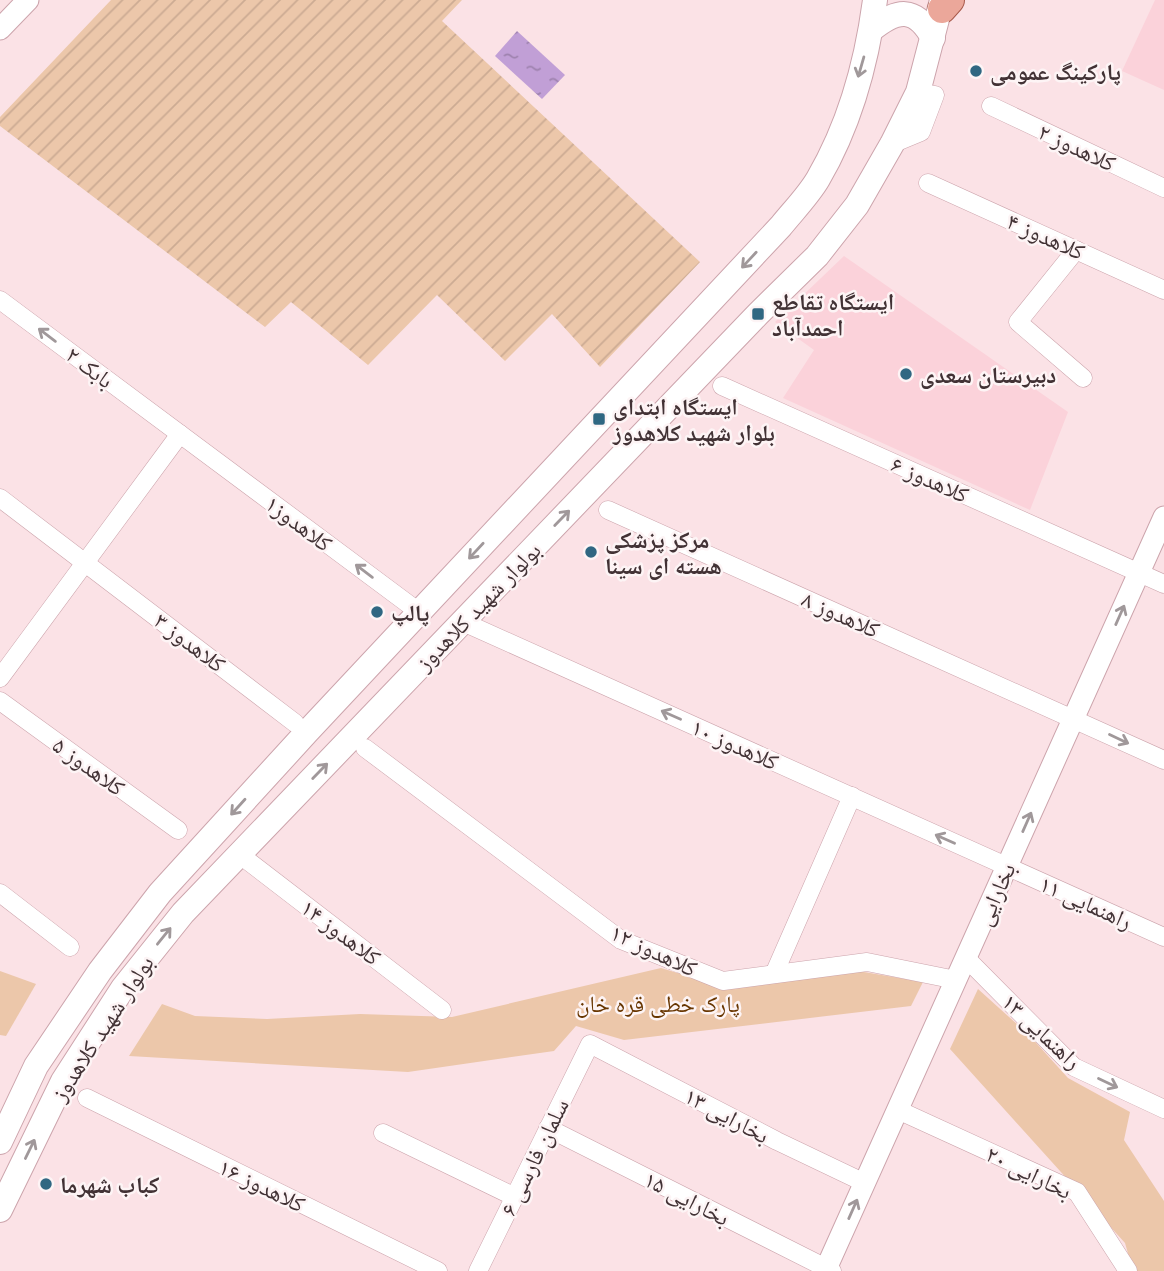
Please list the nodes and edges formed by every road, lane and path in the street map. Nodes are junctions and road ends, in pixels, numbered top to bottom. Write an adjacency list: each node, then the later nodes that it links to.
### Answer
1 (28, 0): 4 (street)
2 (875, 0): 5 (main road, بولوار شهید کلاهدوز)
3 (945, 3): 6 (main road, بولوار شهید کلاهدوز)
4 (0, 29)
5 (871, 30): 6 (main road); 22 (main road, بولوار شهید کلاهدوز, one-way to 22)
6 (933, 38): 23 (main road, بولوار شهید کلاهدوز, one-way to 6)
7 (991, 106): 9 (street, کلاهدوز ۲)
8 (928, 183): 10 (street, کلاهدوز ۴)
9 (1164, 188)
10 (1076, 250): 11 (street, کلاهدوز ۴); 13 (street)
11 (1164, 290)
12 (0, 300): 15 (street, بابک ۲, one-way to 12)
13 (1083, 378)
14 (722, 386): 20 (street, کلاهدوز ۶)
15 (180, 434): 19 (street); 22 (street, کلاهدوز۱, one-way to 15)
16 (0, 498): 19 (street, کلاهدوز ۳)
17 (608, 510): 26 (street, کلاهدوز ۸)
18 (1164, 517): 20 (street, بخارایی)
19 (86, 562): 24 (street); 27 (street, کلاهدوز ۳)
20 (1139, 572): 21 (street, کلاهدوز ۶); 26 (street, بخارایی, one-way to 20)
21 (1164, 584)
22 (419, 612): 47 (main road, بولوار شهید کلاهدوز, one-way to 47)
23 (464, 622): 30 (street, کلاهدوز ۱۰, one-way to 23); 32 (main road, بولوار شهید کلاهدوز, one-way to 23)
24 (0, 678)
25 (0, 701): 31 (street, کلاهدوز ۵)
26 (1073, 718): 29 (street, کلاهدوز ۸, one-way to 29); 33 (street, بخارایی, one-way to 26)
27 (295, 723)
28 (365, 748): 38 (street, کلاهدوز ۱۲)
29 (1164, 760)
30 (852, 796): 33 (street, کلاهدوز ۱۰, one-way to 30); 38 (street)
31 (178, 830)
32 (239, 855): 40 (street, کلاهدوز ۱۴); 50 (main road, بولوار شهید کلاهدوز, one-way to 32)
33 (1007, 867): 35 (street, راهنمایی ۱۱); 37 (street, بخارایی)
34 (0, 893): 36 (street)
35 (1164, 937)
36 (70, 947)
37 (966, 958): 39 (street, بخارایی); 43 (street, راهنمایی ۱۳, one-way to 43)
38 (774, 974): 39 (street, کلاهدوز ۱۲)
39 (956, 980): 44 (street, بخارایی)
40 (442, 1010)
41 (590, 1044): 45 (street, سلمان فارسی ۶); 48 (street, بخارایی ۱۳)
42 (86, 1098): 52 (street, کلاهدوز ۱۶)
43 (1164, 1109)
44 (898, 1110): 48 (street, بخارایی); 54 (street, بخارایی ۲۰)
45 (548, 1128): 49 (street, سلمان فارسی ۶); 51 (street, بخارایی ۱۵)
46 (383, 1133): 49 (street)
47 (0, 1142)
48 (865, 1183): 51 (street, بخارایی, one-way to 48)
49 (514, 1197): 53 (street, سلمان فارسی ۶)
50 (0, 1210)
51 (828, 1270)
52 (438, 1271)
53 (478, 1271)
54 (1128, 1271)

